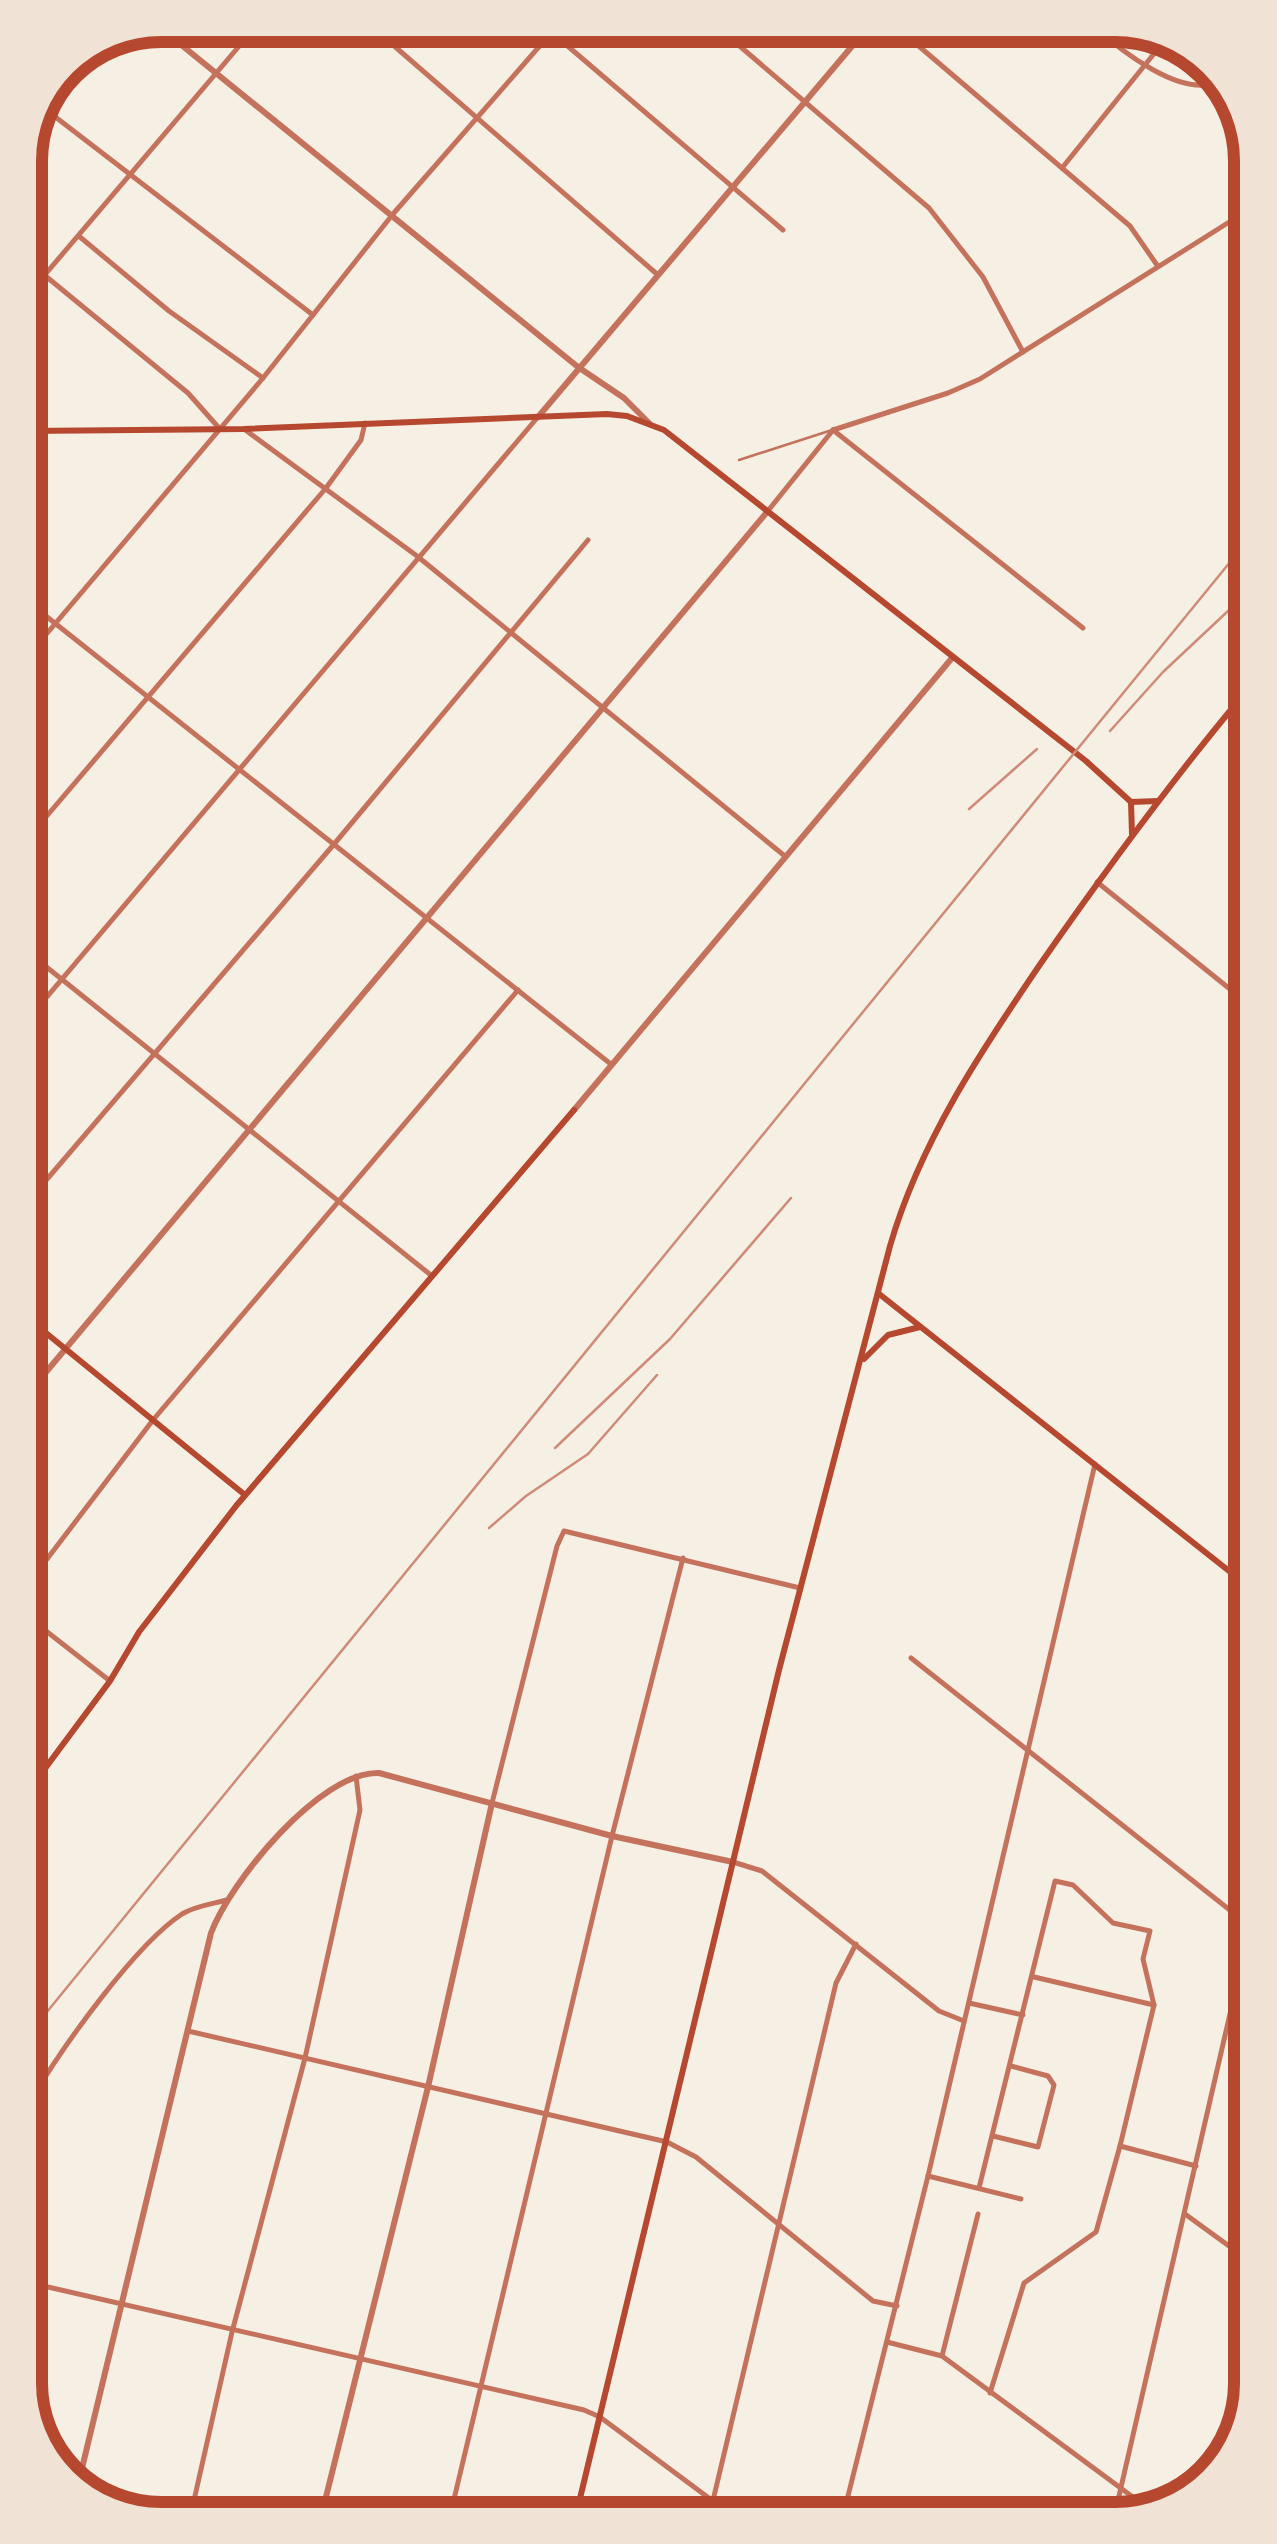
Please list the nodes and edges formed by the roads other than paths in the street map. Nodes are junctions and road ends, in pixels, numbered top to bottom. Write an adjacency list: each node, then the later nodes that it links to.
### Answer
1 (177, 42): 12 (street)
2 (242, 42): 12 (street)
3 (390, 42): 16 (street)
4 (543, 42): 16 (street)
5 (564, 42): 19 (street)
6 (736, 43): 14 (street)
7 (855, 43): 14 (street)
8 (915, 43): 17 (street)
9 (1116, 43): 11 (street)
10 (1156, 50): 11 (street)
11 (1143, 65): 13 (street); 17 (street)
12 (215, 73): 18 (street); 20 (street)
13 (1208, 86)
14 (805, 102): 19 (street); 29 (street)
15 (53, 116): 18 (street)
16 (478, 118): 20 (street); 26 (street)
17 (1062, 168): 24 (street)
18 (129, 174): 23 (street); 28 (street)
19 (734, 188): 22 (street); 26 (street)
20 (393, 214): 28 (street); 30 (street)
21 (1234, 219): 24 (street)
22 (783, 230)
23 (78, 236): 25 (street); 31 (street)
24 (1157, 266): 29 (street)
25 (45, 276): 27 (street); 35 (street)
26 (659, 276): 30 (street)
27 (43, 278)
28 (312, 314): 31 (street)
29 (1022, 352): 37 (street)
30 (578, 367): 32 (street); 34 (street)
31 (263, 378): 35 (street)
32 (537, 418): 33 (main road); 34 (main road); 43 (street)
33 (365, 423): 36 (main road); 40 (street)
34 (650, 423): 41 (main road)
35 (219, 428): 36 (main road); 38 (main road); 45 (street)
36 (244, 428): 40 (street)
37 (833, 430): 39 (lane); 41 (street); 46 (street)
38 (43, 431)
39 (739, 460)
40 (326, 488): 43 (street); 50 (street)
41 (767, 512): 49 (main road); 51 (street)
42 (588, 540): 47 (street)
43 (417, 556): 47 (street); 53 (street)
44 (43, 613): 45 (street)
45 (56, 623): 48 (street); 50 (street)
46 (1082, 628)
47 (508, 632): 51 (street); 58 (street)
48 (43, 639)
49 (952, 658): 55 (main road); 59 (street)
50 (149, 696): 53 (street); 56 (street)
51 (604, 706): 59 (street); 61 (street)
52 (1234, 707): 54 (main road)
53 (239, 767): 58 (street); 63 (street)
54 (1159, 801): 55 (main road); 57 (main road)
55 (1132, 803): 57 (main road)
56 (43, 821)
57 (1132, 835): 60 (main road)
58 (335, 843): 61 (street); 67 (street)
59 (786, 857): 68 (street)
60 (1097, 882): 65 (street); 74 (main road)
61 (427, 916): 64 (street); 70 (street)
62 (43, 964): 63 (street)
63 (62, 979): 66 (street); 67 (street)
64 (518, 990): 68 (street); 72 (street)
65 (1234, 992)
66 (43, 1002)
67 (156, 1054): 70 (street); 71 (street)
68 (612, 1064): 69 (street)
69 (574, 1110): 73 (main road)
70 (249, 1128): 72 (street); 77 (street)
71 (43, 1184)
72 (338, 1202): 73 (street); 80 (street)
73 (432, 1276): 82 (main road)
74 (878, 1293): 75 (main road); 78 (main road)
75 (920, 1327): 78 (main road); 81 (main road)
76 (42, 1330): 77 (main road)
77 (64, 1348): 79 (street); 80 (main road)
78 (860, 1364): 86 (main road)
79 (42, 1375)
80 (153, 1420): 82 (main road); 84 (street)
81 (1094, 1464): 85 (main road); 90 (street)
82 (245, 1496): 89 (main road)
83 (683, 1558): 86 (street); 93 (street); 94 (street)
84 (42, 1566)
85 (1234, 1575)
86 (800, 1588): 95 (main road)
87 (42, 1628): 89 (street)
88 (911, 1658): 90 (street)
89 (110, 1681): 91 (main road)
90 (1028, 1749): 97 (street); 101 (street)
91 (42, 1772)
92 (356, 1776): 93 (street); 96 (street); 106 (street)
93 (492, 1803): 94 (street); 109 (street)
94 (612, 1836): 95 (street); 110 (street)
95 (733, 1862): 98 (street); 112 (main road)
96 (226, 1900): 105 (street); 108 (street)
97 (1234, 1913)
98 (856, 1944): 104 (street); 120 (street)
99 (1032, 1976): 102 (street); 102 (street); 103 (street)
100 (1234, 1997): 114 (street)
101 (968, 2003): 103 (street); 104 (street)
102 (1154, 2006): 113 (street)
103 (1023, 2015): 107 (street)
104 (964, 2021): 115 (street)
105 (188, 2031): 106 (street); 123 (street)
106 (305, 2058): 109 (street); 125 (street)
107 (1011, 2066): 111 (street); 111 (street)
108 (42, 2083)
109 (428, 2087): 110 (street); 128 (street)
110 (544, 2112): 112 (street); 129 (street)
111 (993, 2136): 116 (street)
112 (667, 2142): 120 (street); 131 (main road)
113 (1120, 2146): 114 (street); 130 (street)
114 (1196, 2166): 119 (street)
115 (928, 2176): 116 (street); 124 (street)
116 (979, 2188): 117 (street)
117 (1021, 2199)
118 (978, 2214): 127 (street)
119 (1185, 2214): 121 (street); 133 (street)
120 (780, 2223): 124 (street); 135 (street)
121 (1234, 2249)
122 (42, 2286): 123 (street)
123 (122, 2306): 125 (street); 132 (street)
124 (896, 2306): 126 (street)
125 (232, 2332): 128 (street); 136 (street)
126 (888, 2342): 127 (street); 140 (street)
127 (942, 2356): 130 (street)
128 (360, 2361): 129 (street); 137 (street)
129 (483, 2387): 131 (street); 138 (street)
130 (990, 2393): 133 (street)
131 (600, 2417): 135 (street); 139 (main road)
132 (82, 2471)
133 (1122, 2488): 134 (street); 141 (street)
134 (1137, 2499)
135 (712, 2500)
136 (194, 2501)
137 (326, 2501)
138 (454, 2501)
139 (579, 2501)
140 (847, 2502)
141 (1118, 2502)

